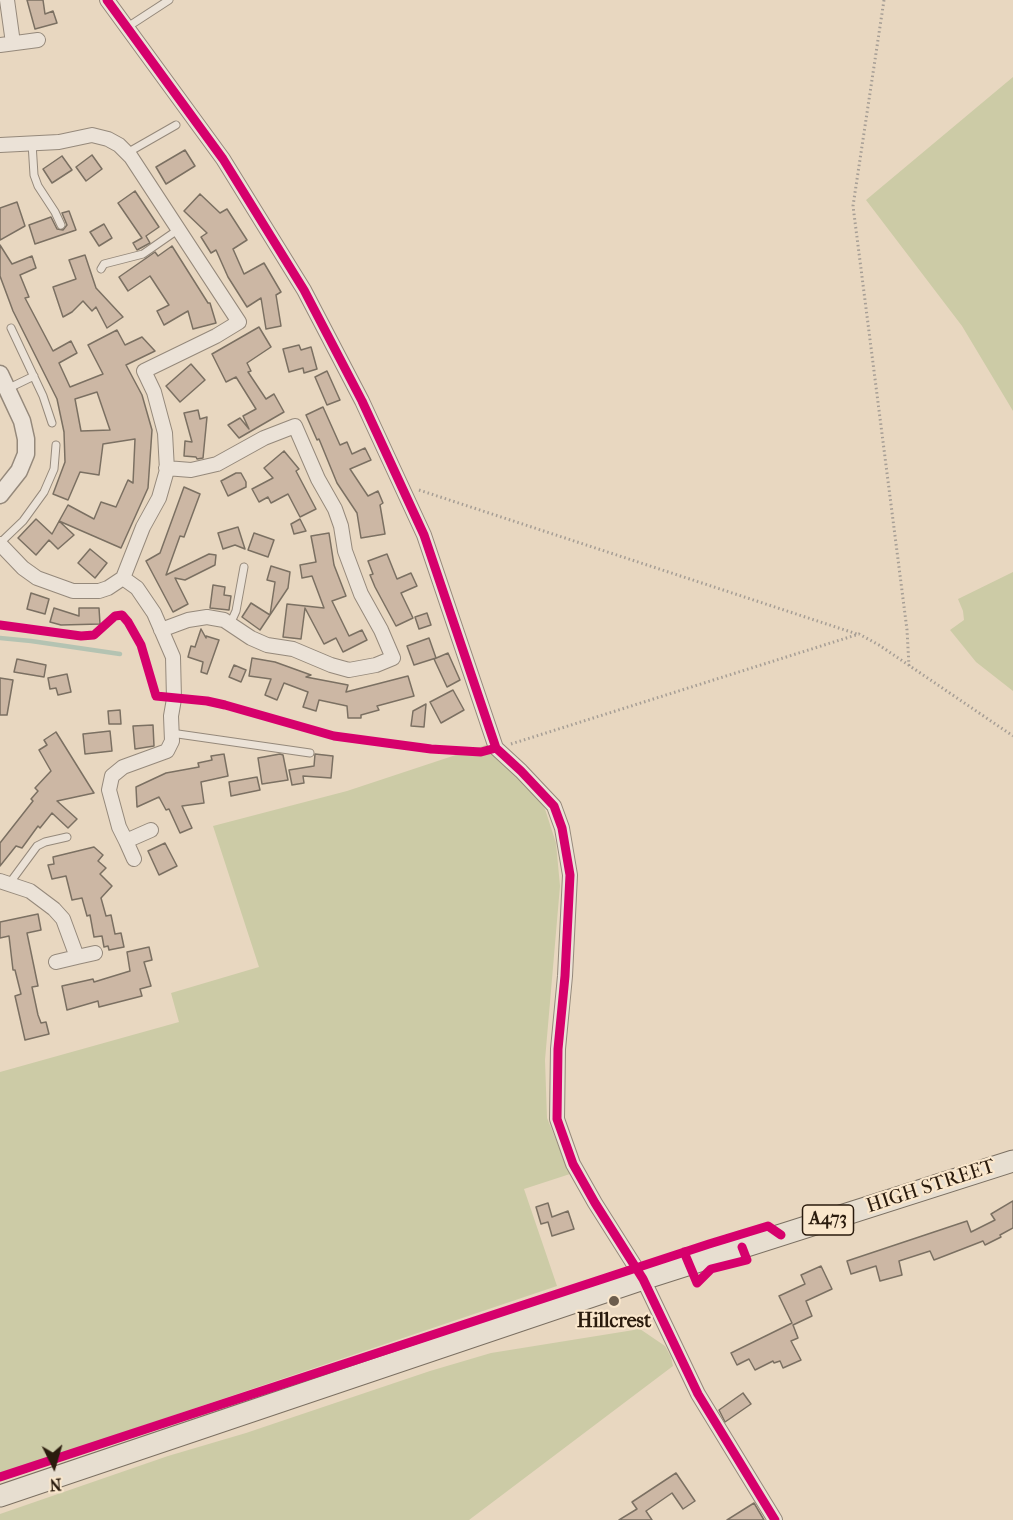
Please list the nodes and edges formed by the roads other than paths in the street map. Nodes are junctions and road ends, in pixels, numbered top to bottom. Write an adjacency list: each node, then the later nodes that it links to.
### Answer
1 (7, 0): 6 (street)
2 (107, 0): 4 (street)
3 (169, 0): 4 (lane)
4 (126, 28): 37 (street)
5 (38, 40): 6 (street)
6 (7, 44)
7 (176, 124): 10 (lane)
8 (32, 143): 9 (street); 10 (street); 11 (lane)
9 (0, 145)
10 (127, 153): 12 (street)
11 (61, 225)
12 (179, 229): 13 (lane); 19 (street)
13 (100, 269)
14 (11, 328): 15 (lane)
15 (34, 376): 16 (lane); 17 (lane)
16 (3, 381): 20 (street)
17 (52, 423)
18 (56, 445): 21 (lane)
19 (166, 468): 23 (street); 24 (street)
20 (0, 495)
21 (0, 543): 23 (street)
22 (243, 567): 24 (lane)
23 (123, 578): 25 (street)
24 (230, 624): 25 (street)
25 (161, 630): 26 (street)
26 (171, 733): 27 (lane); 30 (street)
27 (310, 753)
28 (151, 830): 30 (street)
29 (67, 837): 32 (lane)
30 (126, 842): 31 (street)
31 (134, 860)
32 (5, 883): 34 (street)
33 (95, 953): 34 (street)
34 (77, 957): 35 (street)
35 (56, 962)
36 (1013, 1161): 37 (main road, HIGH STREET / A473)
37 (643, 1279): 38 (main road, A473); 39 (street)
38 (0, 1496)
39 (774, 1520)

